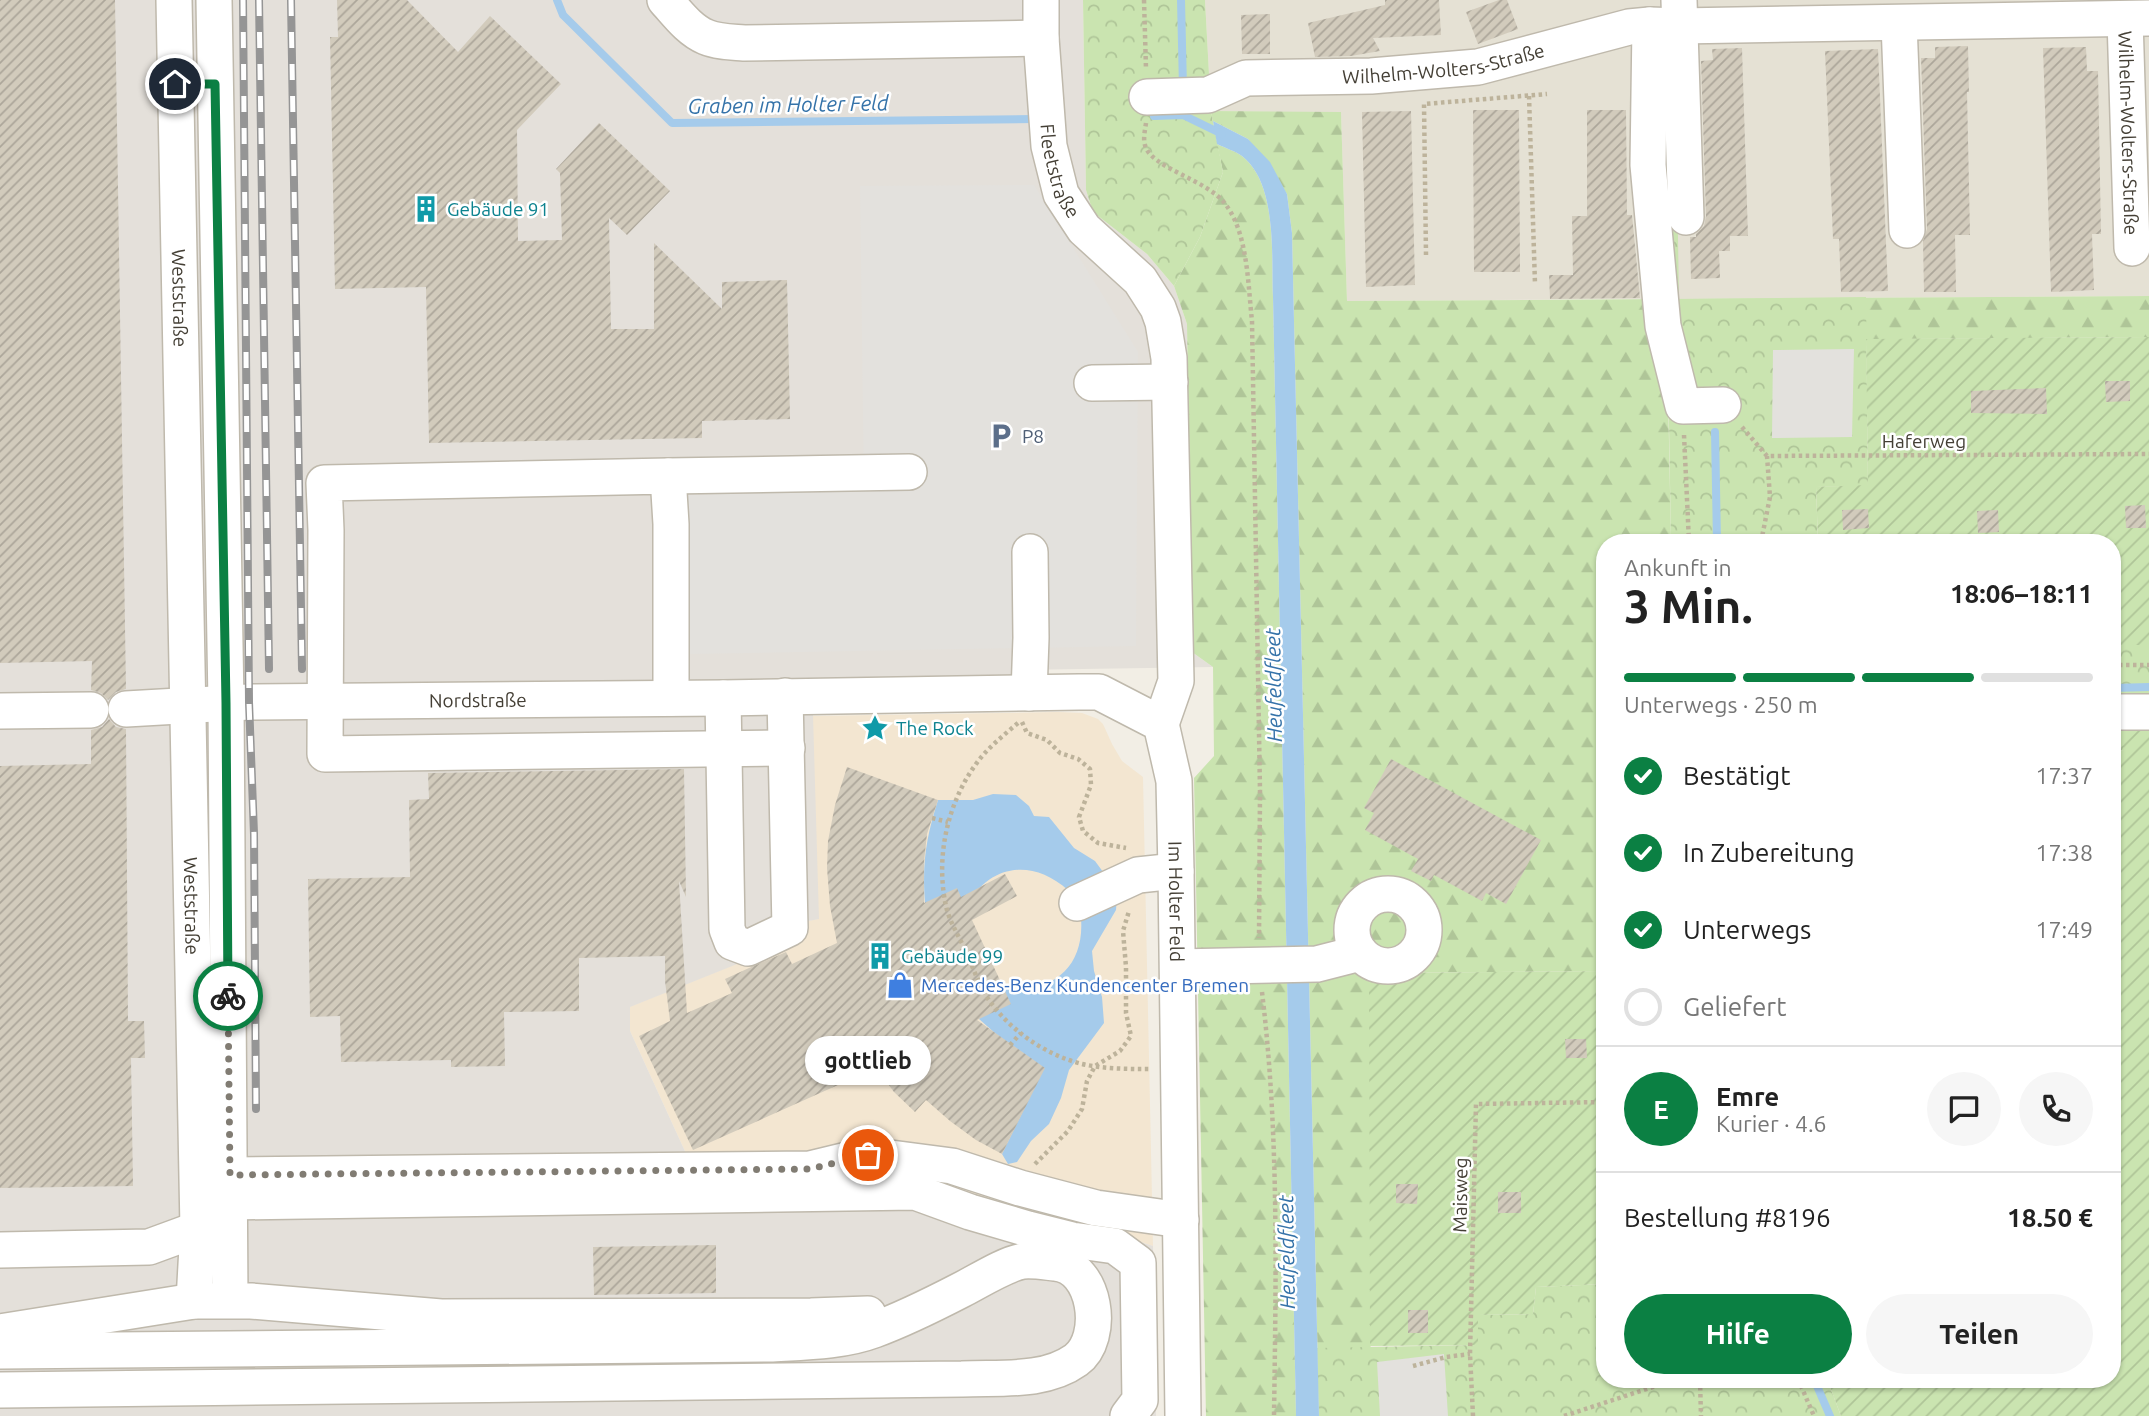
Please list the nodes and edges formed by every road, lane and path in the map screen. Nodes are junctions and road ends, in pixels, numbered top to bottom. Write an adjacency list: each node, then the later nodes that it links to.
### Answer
1 (174, 0): 10 (street, Weststraße)
2 (214, 0): 11 (street, Weststraße)
3 (665, 0): 9 (street)
4 (1041, 0): 9 (street, Fleetstraße)
5 (1144, 0): 14 (path)
6 (1669, 17): 8 (street, Wilhelm-Wolters-Straße); 14 (street, Wilhelm-Wolters-Straße); 15 (street); 23 (street)
7 (2137, 18): 8 (street, Wilhelm-Wolters-Straße); 17 (street, Wilhelm-Wolters-Straße)
8 (1899, 23): 16 (street)
9 (1041, 38): 20 (street, Fleetstraße)
10 (175, 84): 11 (street); 29 (street, Weststraße)
11 (215, 84): 28 (street, Weststraße)
12 (1547, 94): 13 (path)
13 (1529, 95): 18 (path); 19 (path)
14 (1149, 97): 55 (path)
15 (1686, 217)
16 (1908, 230)
17 (2132, 248)
18 (1426, 255)
19 (1535, 284)
20 (1170, 382): 21 (street); 47 (street, Fleetstraße)
21 (1092, 383)
22 (1723, 405): 23 (street); 25 (path)
23 (1683, 406): 30 (path)
24 (2149, 454): 25 (path, Haferweg)
25 (1767, 456): 31 (path)
26 (909, 472): 27 (street)
27 (668, 476): 36 (street); 38 (street)
28 (223, 511): 29 (street); 39 (street, Weststraße)
29 (183, 512): 40 (street, Weststraße)
30 (1689, 534)
31 (1763, 534)
32 (1030, 552): 41 (street)
33 (2121, 665): 34 (path)
34 (2149, 665)
35 (785, 696): 37 (street, Nordstraße); 41 (street, Nordstraße); 48 (street)
36 (671, 698): 37 (street, Nordstraße); 38 (street, Nordstraße)
37 (723, 698): 49 (street)
38 (324, 702): 39 (street, Nordstraße); 49 (street)
39 (226, 703): 40 (street, Nordstraße); 67 (street, Weststraße)
40 (187, 704): 42 (street, Nordstraße); 67 (street, Weststraße)
41 (1025, 706): 47 (street); 51 (path); 53 (path)
42 (126, 709)
43 (91, 710): 44 (street)
44 (0, 711)
45 (2121, 712): 46 (street)
46 (2149, 712)
47 (1161, 724): 52 (street, Im Holter Feld)
48 (787, 748): 49 (street); 49 (street)
49 (724, 750)
50 (932, 818): 51 (path)
51 (948, 822): 57 (path)
52 (1177, 871): 53 (street); 59 (street, Im Holter Feld)
53 (1138, 875): 54 (street); 63 (path)
54 (1076, 903)
55 (1260, 922)
56 (1360, 953): 59 (street)
57 (968, 955): 58 (path); 60 (path)
58 (952, 961)
59 (1178, 967): 64 (street, Im Holter Feld)
60 (1021, 1033): 61 (path); 63 (path)
61 (1010, 1045)
62 (1270, 1058): 84 (path)
63 (1095, 1066): 64 (path); 66 (path)
64 (1179, 1068): 68 (street, Im Holter Feld)
65 (1596, 1102): 75 (path, Maisweg)
66 (1020, 1188): 67 (street); 68 (street)
67 (222, 1208): 69 (street); 70 (street, Weststraße); 71 (street, Weststraße); 82 (street)
68 (1181, 1220): 83 (street, Im Holter Feld)
69 (0, 1251)
70 (230, 1300): 71 (street); 72 (street)
71 (194, 1301): 73 (street)
72 (920, 1312): 74 (street); 80 (street)
73 (0, 1332)
74 (0, 1351)
75 (1470, 1354): 76 (path); 85 (path, Maisweg)
76 (1413, 1366)
77 (1650, 1388): 81 (path)
78 (1700, 1388): 87 (path)
79 (1802, 1388): 88 (path)
80 (0, 1390)
81 (1578, 1413): 86 (path)
82 (1128, 1416)
83 (1183, 1416)
84 (1274, 1416)
85 (1473, 1416)
86 (1564, 1416)
87 (1701, 1416)
88 (1814, 1416)

